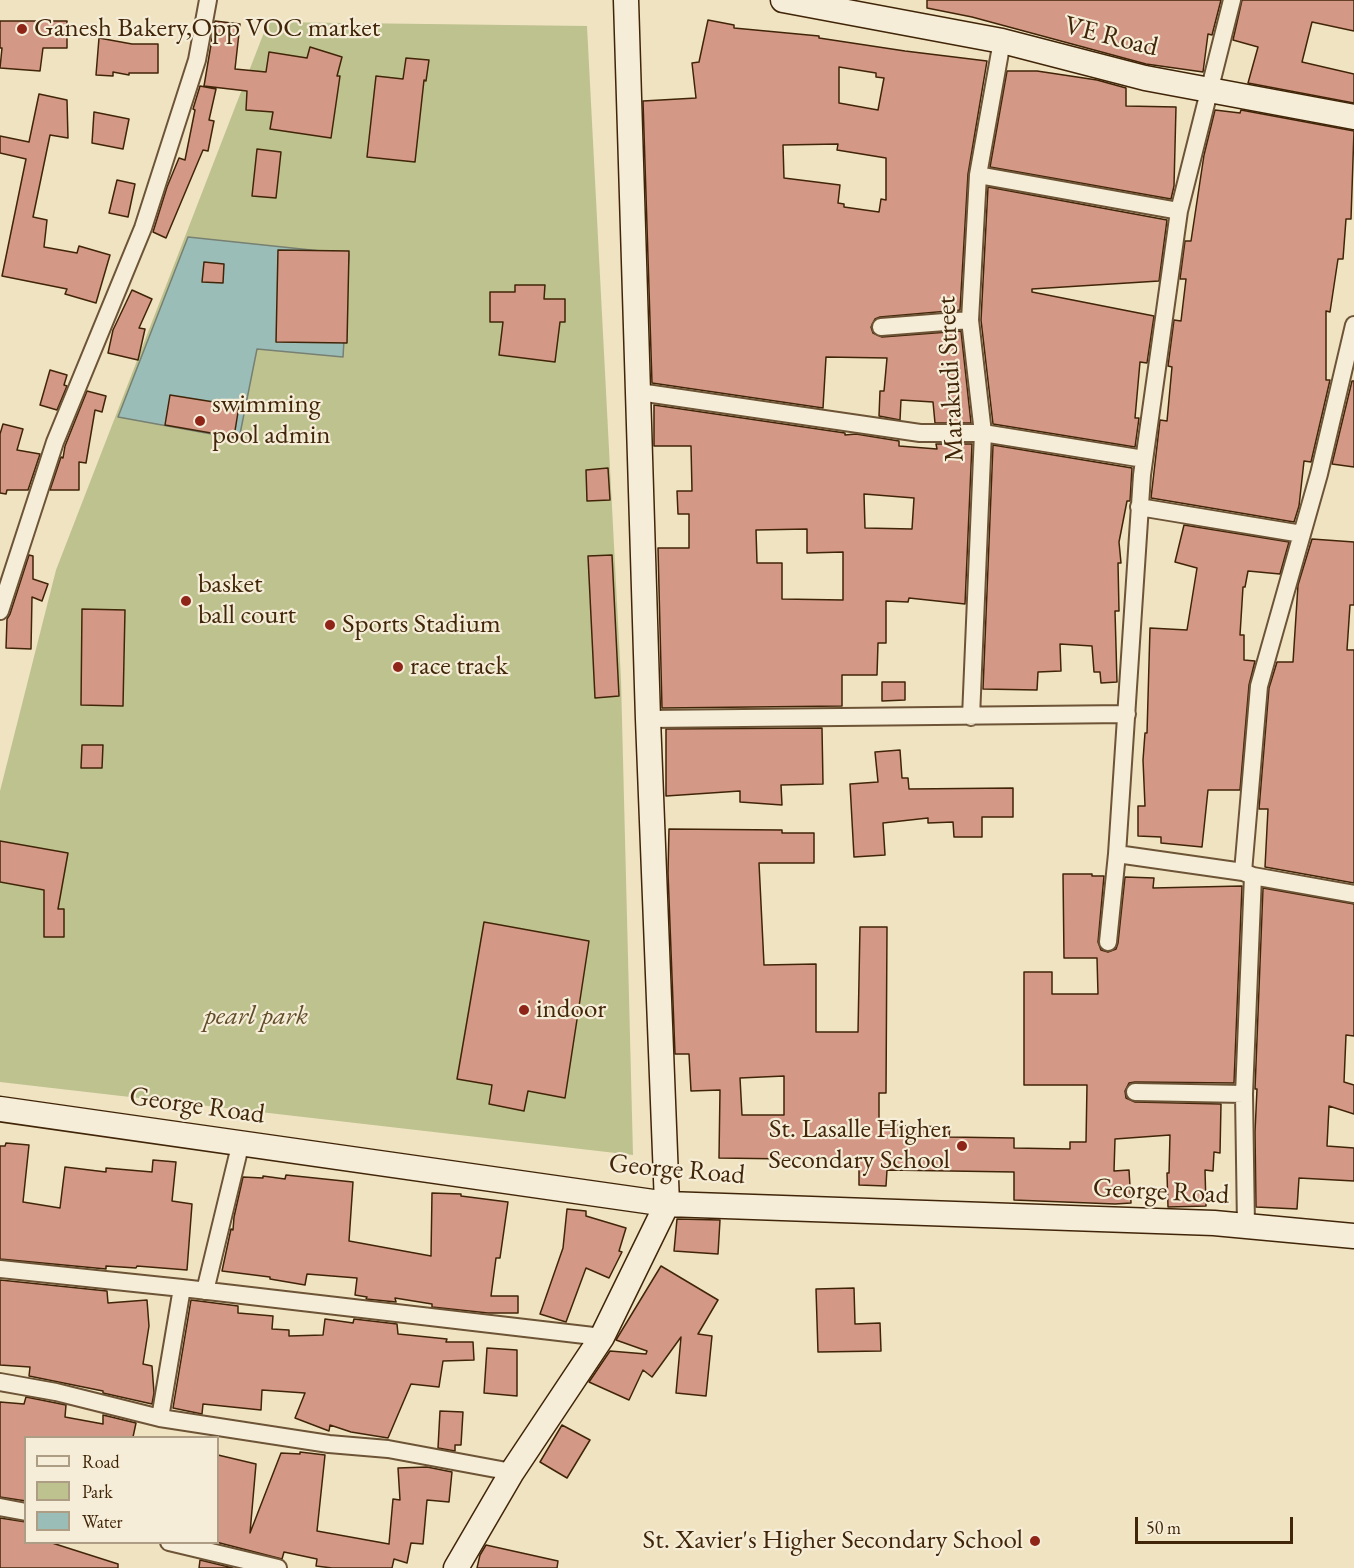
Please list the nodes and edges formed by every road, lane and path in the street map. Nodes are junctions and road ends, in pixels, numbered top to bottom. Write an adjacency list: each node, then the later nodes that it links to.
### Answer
1 (208, 0): 18 (street)
2 (626, 0): 13 (main road)
3 (783, 0): 5 (main road, VE Road)
4 (1232, 0): 6 (street)
5 (1002, 41): 6 (main road, VE Road); 8 (street, Marakudi Street)
6 (1209, 90): 7 (main road, VE Road); 9 (street)
7 (1354, 117)
8 (978, 175): 9 (street); 10 (street, Marakudi Street)
9 (1179, 211): 15 (street)
10 (970, 321): 12 (street); 14 (street, Marakudi Street)
11 (1354, 325): 17 (street)
12 (881, 327)
13 (639, 392): 14 (street); 21 (main road)
14 (983, 433): 15 (street); 20 (street, Marakudi Street)
15 (1144, 459): 16 (street)
16 (1139, 507): 17 (street); 19 (street)
17 (1302, 534): 23 (street)
18 (0, 611)
19 (1127, 714): 20 (street); 22 (street)
20 (971, 717): 21 (street)
21 (648, 719): 30 (main road)
22 (1117, 854): 23 (street); 25 (street)
23 (1248, 874): 24 (street); 27 (street)
24 (1354, 894)
25 (1107, 942)
26 (1135, 1092): 27 (street)
27 (1244, 1094): 31 (street)
28 (0, 1109): 29 (main road, George Road)
29 (241, 1142): 30 (main road, George Road); 35 (street)
30 (667, 1204): 31 (main road, George Road); 36 (main road)
31 (1246, 1227): 32 (main road, George Road)
32 (1354, 1236)
33 (0, 1269): 34 (street)
34 (182, 1288): 35 (street); 38 (street)
35 (205, 1291): 36 (street)
36 (602, 1337): 39 (main road)
37 (0, 1382): 38 (street)
38 (160, 1418): 39 (street)
39 (512, 1472): 44 (main road)
40 (0, 1507): 41 (street)
41 (24, 1512)
42 (177, 1544): 43 (street)
43 (278, 1568)
44 (456, 1568)

